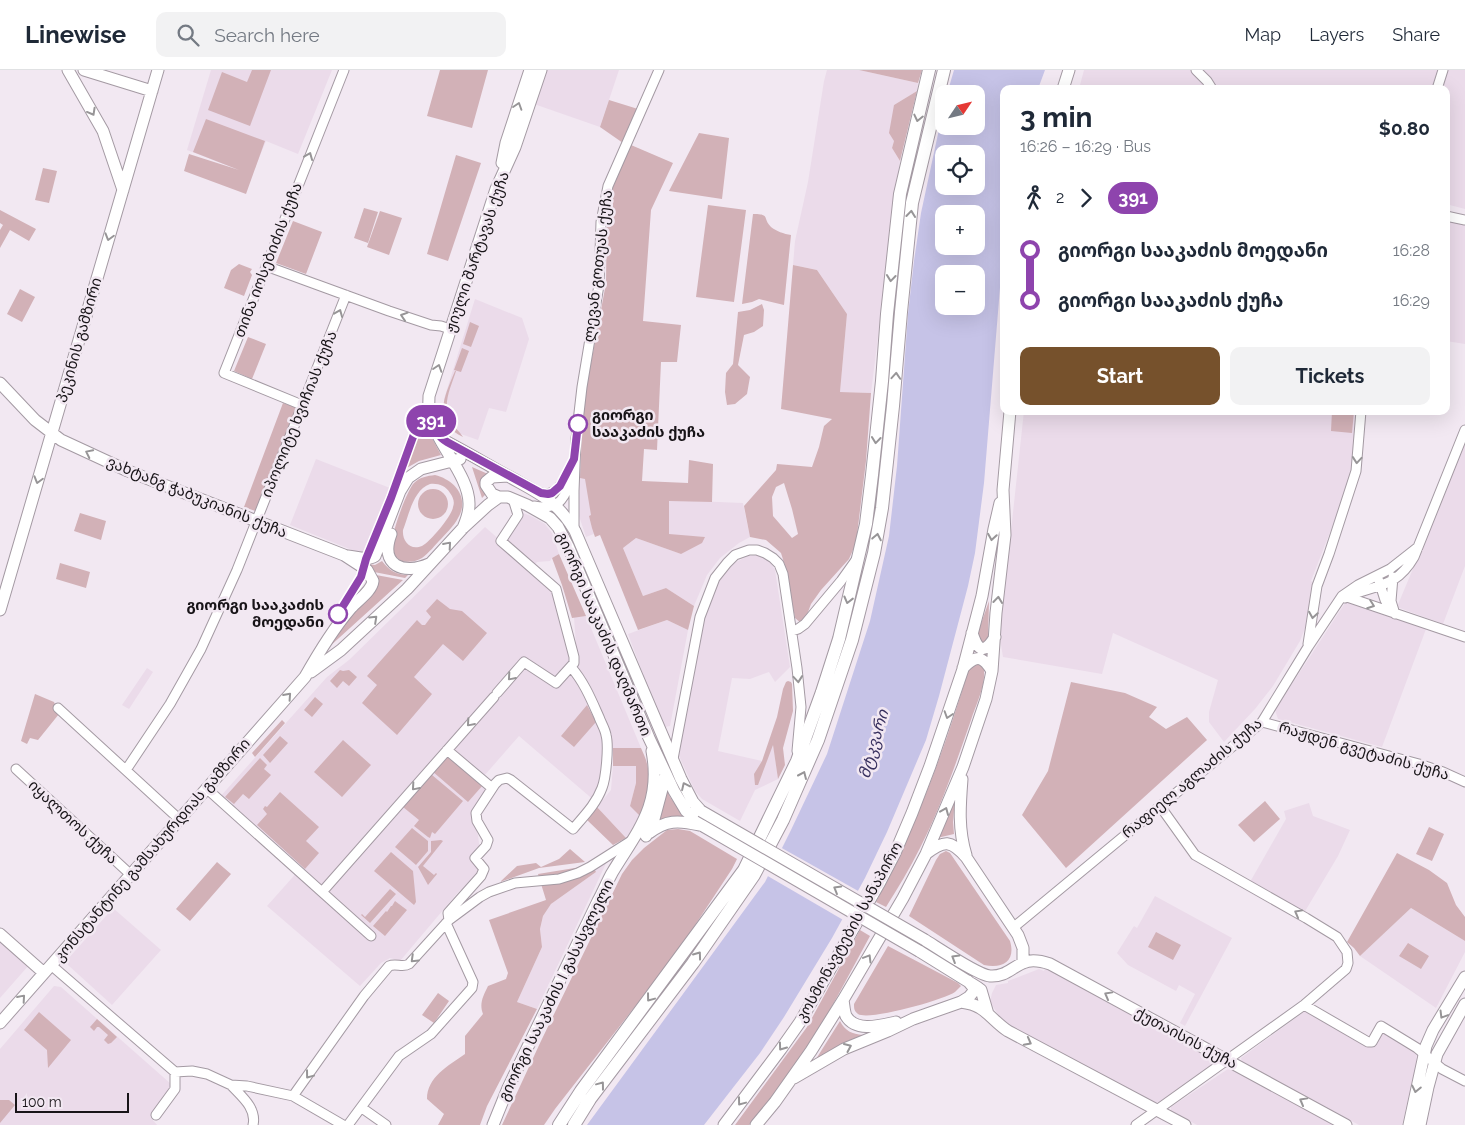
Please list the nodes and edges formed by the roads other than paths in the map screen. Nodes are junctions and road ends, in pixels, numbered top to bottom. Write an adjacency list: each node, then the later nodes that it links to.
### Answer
1 (68, 70): 18 (main road, one-way to 18)
2 (84, 70): 16 (main road)
3 (158, 70): 16 (main road, პეკინის გამზირი)
4 (344, 70): 21 (street, თინა იოსებიძის ქუჩა, one-way to 4)
5 (530, 70): 17 (main road, one-way to 5)
6 (541, 70): 17 (main road, ჟიული შარტავას ქუჩა)
7 (658, 70): 31 (street, ლევან გოთუას ქუჩა)
8 (929, 70): 49 (highway, one-way to 49)
9 (944, 70): 127 (highway, one-way to 9)
10 (1069, 70): 13 (main road)
11 (1196, 70): 14 (street)
12 (1443, 70): 15 (street)
13 (1064, 85)
14 (1210, 85)
15 (1438, 85)
16 (152, 91): 18 (main road, პეკინის გამზირი)
17 (496, 189): 23 (main road, ჟიული შარტავას ქუჩა)
18 (123, 190): 29 (main road, პეკინის გამზირი, one-way to 29)
19 (1450, 217): 20 (street)
20 (1465, 220)
21 (266, 266): 22 (street); 25 (street, თინა იოსებიძის ქუჩა)
22 (346, 295): 23 (street, one-way to 22); 25 (street, იპოლიტე ხვიჩიას ქუჩა, one-way to 22)
23 (450, 329): 30 (main road, ჟიული შარტავას ქუჩა, one-way to 23)
24 (0, 383): 29 (main road, ვახტანგ ჭაბუკიანის ქუჩა)
25 (302, 405): 45 (street, იპოლიტე ხვიჩიას ქუჩა)
26 (1010, 415): 38 (main road, კოსმონავტების სანაპირო)
27 (1362, 415): 64 (street, one-way to 64)
28 (1465, 430): 48 (street, რაფიელ აგლაძის ქუჩა)
29 (52, 434): 45 (main road, ვახტანგ ჭაბუკიანის ქუჩა, one-way to 29); 58 (main road, პეკინის გამზირი, one-way to 58)
30 (438, 435): 32 (main road); 33 (main road)
31 (574, 459): 35 (street, ლევან გოთუას ქუჩა); 39 (street)
32 (452, 460): 33 (main road); 34 (main road); 37 (main road)
33 (482, 461): 36 (main road)
34 (429, 467): 37 (main road); 40 (main road)
35 (574, 474): 44 (street); 47 (street, ლევან გოთუას ქუჩა)
36 (508, 476): 39 (main road, გიორგი სააკაძის დაღმართი); 41 (main road)
37 (463, 481): 46 (main road)
38 (1003, 490): 61 (main road, კოსმონავტების სანაპირო, one-way to 61); 62 (main road, კოსმონავტების სანაპირო, one-way to 38)
39 (541, 493): 44 (main road, გიორგი სააკაძის დაღმართი)
40 (397, 497): 50 (main road); 51 (main road)
41 (499, 497): 42 (main road, გიორგი სააკაძის დაღმართი); 46 (main road)
42 (513, 499): 43 (main road, გიორგი სააკაძის დაღმართი); 65 (street)
43 (528, 505): 44 (street); 73 (main road, გიორგი სააკაძის დაღმართი)
44 (555, 505): 47 (main road, გიორგი სააკაძის დაღმართი)
45 (256, 521): 50 (main road, ვახტანგ ჭაბუკიანის ქუჩა); 80 (street, იპოლიტე ხვიჩიას ქუჩა)
46 (463, 528): 51 (main road, one-way to 46)
47 (575, 531): 72 (main road, გიორგი სააკაძის დაღმართი)
48 (1418, 547): 52 (street, რაფიელ აგლაძის ქუჩა); 54 (street, რაფიელ აგლაძის ქუჩა)
49 (860, 554): 60 (street); 77 (highway, one-way to 77)
50 (344, 555): 68 (main road)
51 (433, 562): 68 (main road, one-way to 51)
52 (1390, 569): 53 (street, რაფიელ აგლაძის ქუჩა); 54 (street)
53 (1377, 576): 55 (street); 57 (street, რაფიელ აგლაძის ქუჩა)
54 (1394, 580): 55 (street, რაფიელ აგლაძის ქუჩა); 59 (street)
55 (1380, 586): 56 (street, რაფიელ აგლაძის ქუჩა); 59 (street)
56 (1347, 597): 57 (street, რაფიელ აგლაძის ქუჩა); 59 (street, one-way to 59)
57 (1338, 602): 64 (street, რაფიელ აგლაძის ქუჩა)
58 (1, 606)
59 (1395, 614): 63 (street)
60 (792, 631): 71 (street); 77 (street, one-way to 77)
61 (972, 633): 62 (main road); 66 (main road, კოსმონავტების სანაპირო)
62 (995, 637): 67 (main road, კოსმონავტების სანაპირო)
63 (1465, 637)
64 (1308, 647): 70 (street, რაფიელ აგლაძის ქუჩა)
65 (571, 667): 75 (street, one-way to 75); 84 (street)
66 (963, 668): 67 (main road); 128 (main road, კოსმონავტების სანაპირო, one-way to 128)
67 (992, 671): 78 (main road, კოსმონავტების სანაპირო)
68 (305, 677): 83 (main road, კონსტანტინე გამსახურდიას გამზირი, one-way to 68)
69 (58, 708): 80 (street)
70 (1262, 722): 82 (street, რაჟდენ გვეტაძის ქუჩა); 85 (street, რაფიელ აგლაძის ქუჩა)
71 (679, 724): 72 (street); 76 (street)
72 (660, 729): 74 (main road, გიორგი სააკაძის დაღმართი)
73 (649, 738): 81 (main road, გიორგი სააკაძის დაღმართი); 89 (main road, გიორგი სააკაძის I გასასვლელი)
74 (666, 744): 76 (main road, გიორგი სააკაძის დაღმართი); 81 (main road, გიორგი სააკაძის დაღმართი)
75 (447, 750): 84 (street); 94 (street, one-way to 94)
76 (673, 759): 87 (main road, გიორგი სააკაძის დაღმართი, one-way to 76)
77 (797, 761): 126 (highway, one-way to 126)
78 (964, 767): 90 (main road, კოსმონავტების სანაპირო, one-way to 78); 92 (main road)
79 (16, 769): 93 (street, იყალთოს ქუჩა)
80 (126, 770): 86 (street)
81 (666, 775): 87 (main road, გიორგი სააკაძის დაღმართი); 88 (main road, გიორგი სააკაძის I გასასვლელი)
82 (1465, 782)
83 (206, 788): 86 (main road, კონსტანტინე გამსახურდიას გამზირი); 94 (street)
84 (492, 788): 95 (street)
85 (1160, 806): 96 (street, რაფიელ აგლაძის ქუჩა); 106 (street, one-way to 85)
86 (179, 819): 93 (main road, კონსტანტინე გამსახურდიას გამზირი)
87 (699, 820): 88 (main road, გიორგი სააკაძის I გასასვლელი); 99 (main road, one-way to 87, bridge); 102 (main road, bridge)
88 (646, 836): 91 (main road, გიორგი სააკაძის I გასასვლელი)
89 (633, 840): 91 (main road, გიორგი სააკაძის I გასასვლელი); 95 (street)
90 (926, 854): 92 (main road); 103 (main road, კოსმონავტების სანაპირო, one-way to 90)
91 (624, 856): 125 (main road, გიორგი სააკაძის I გასასვლელი)
92 (966, 856): 96 (main road)
93 (130, 874): 100 (main road, კონსტანტინე გამსახურდიას გამზირი)
94 (322, 892): 98 (street)
95 (447, 922): 117 (street, one-way to 117); 118 (street)
96 (1014, 927): 99 (main road)
97 (0, 934): 100 (main road)
98 (372, 936)
99 (1024, 962): 111 (main road, ქუთაისის ქუჩა, one-way to 99)
100 (47, 968): 109 (main road, კონსტანტინე გამსახურდიას გამზირი, one-way to 100); 113 (street)
101 (1465, 977): 110 (main road, one-way to 110)
102 (968, 981): 104 (main road); 107 (main road)
103 (843, 1000): 108 (main road); 114 (main road, კოსმონავტების სანაპირო)
104 (961, 1002): 107 (main road); 108 (main road)
105 (1465, 1004): 112 (main road)
106 (1304, 1005): 110 (street); 111 (street)
107 (989, 1015): 119 (main road, one-way to 119)
108 (913, 1019): 114 (main road, one-way to 108)
109 (0, 1023)
110 (1424, 1054): 112 (street); 133 (main road, one-way to 133)
111 (1228, 1060): 119 (street); 132 (main road, ქუთაისის ქუჩა, one-way to 111)
112 (1434, 1064): 115 (street); 134 (main road)
113 (175, 1072): 116 (street); 120 (street)
114 (791, 1080): 129 (main road, კოსმონავტების სანაპირო)
115 (1465, 1081)
116 (231, 1084): 117 (street); 121 (street)
117 (293, 1096): 122 (street)
118 (362, 1108): 123 (street); 124 (street)
119 (1156, 1110): 130 (street); 131 (main road)
120 (156, 1115)
121 (253, 1125)
122 (343, 1125)
123 (348, 1125)
124 (386, 1125)
125 (493, 1125)
126 (559, 1125)
127 (574, 1125)
128 (724, 1125)
129 (756, 1125)
130 (1136, 1125)
131 (1185, 1125)
132 (1346, 1125)
133 (1409, 1125)
134 (1420, 1125)

